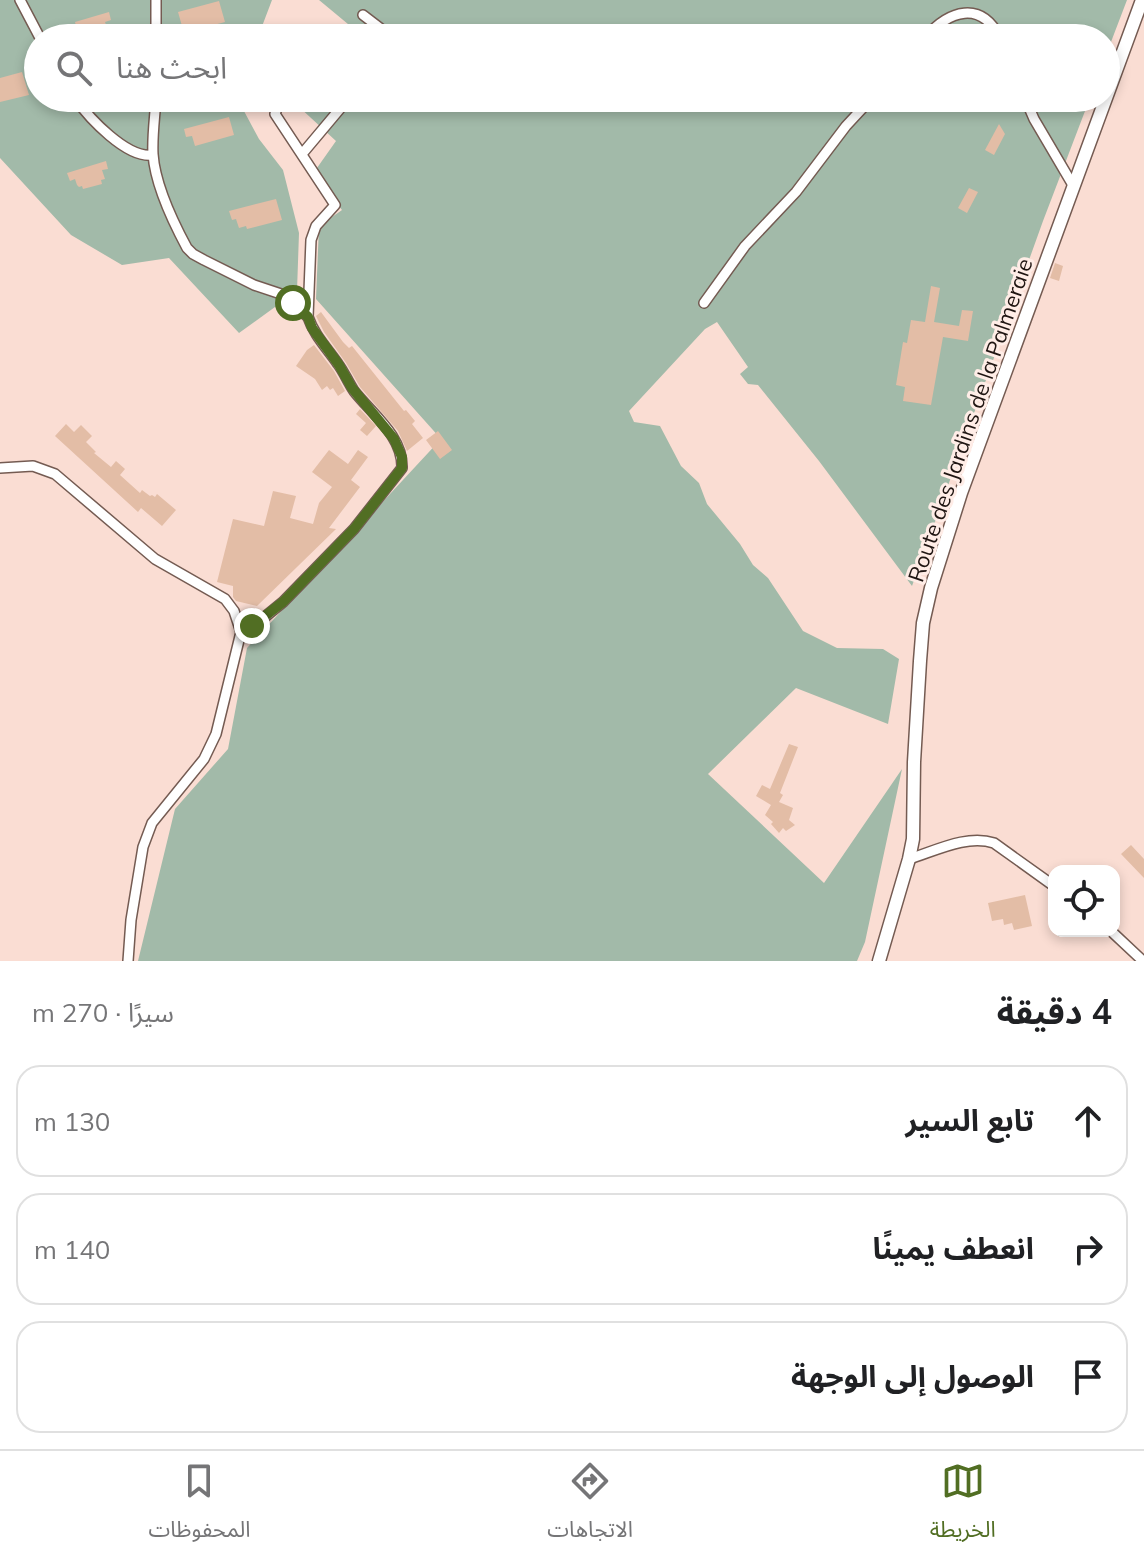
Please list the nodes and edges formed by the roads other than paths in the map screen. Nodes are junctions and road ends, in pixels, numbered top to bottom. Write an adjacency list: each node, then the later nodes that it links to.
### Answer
1 (20, 0): 5 (street)
2 (156, 0): 6 (street)
3 (1142, 0): 10 (street, Route des Jardins de la Palmeraie)
4 (363, 15): 7 (street)
5 (33, 24)
6 (156, 24)
7 (375, 24)
8 (939, 24): 9 (street)
9 (993, 24)
10 (1120, 60)
11 (87, 112): 19 (street)
12 (155, 112): 19 (street)
13 (276, 112): 18 (street)
14 (337, 112): 18 (street)
15 (859, 112): 21 (street)
16 (1031, 112): 20 (street)
17 (1101, 112): 20 (street, Route des Jardins de la Palmeraie)
18 (302, 154): 22 (street)
19 (153, 155): 22 (street)
20 (1074, 187): 25 (street, Route des Jardins de la Palmeraie)
21 (704, 303)
22 (308, 317): 24 (street)
23 (0, 468): 24 (street)
24 (241, 632): 28 (street)
25 (909, 859): 26 (street); 29 (street, Route des Jardins de la Palmeraie)
26 (1048, 882)
27 (1117, 937): 30 (street)
28 (128, 961)
29 (879, 961)
30 (1143, 961)

